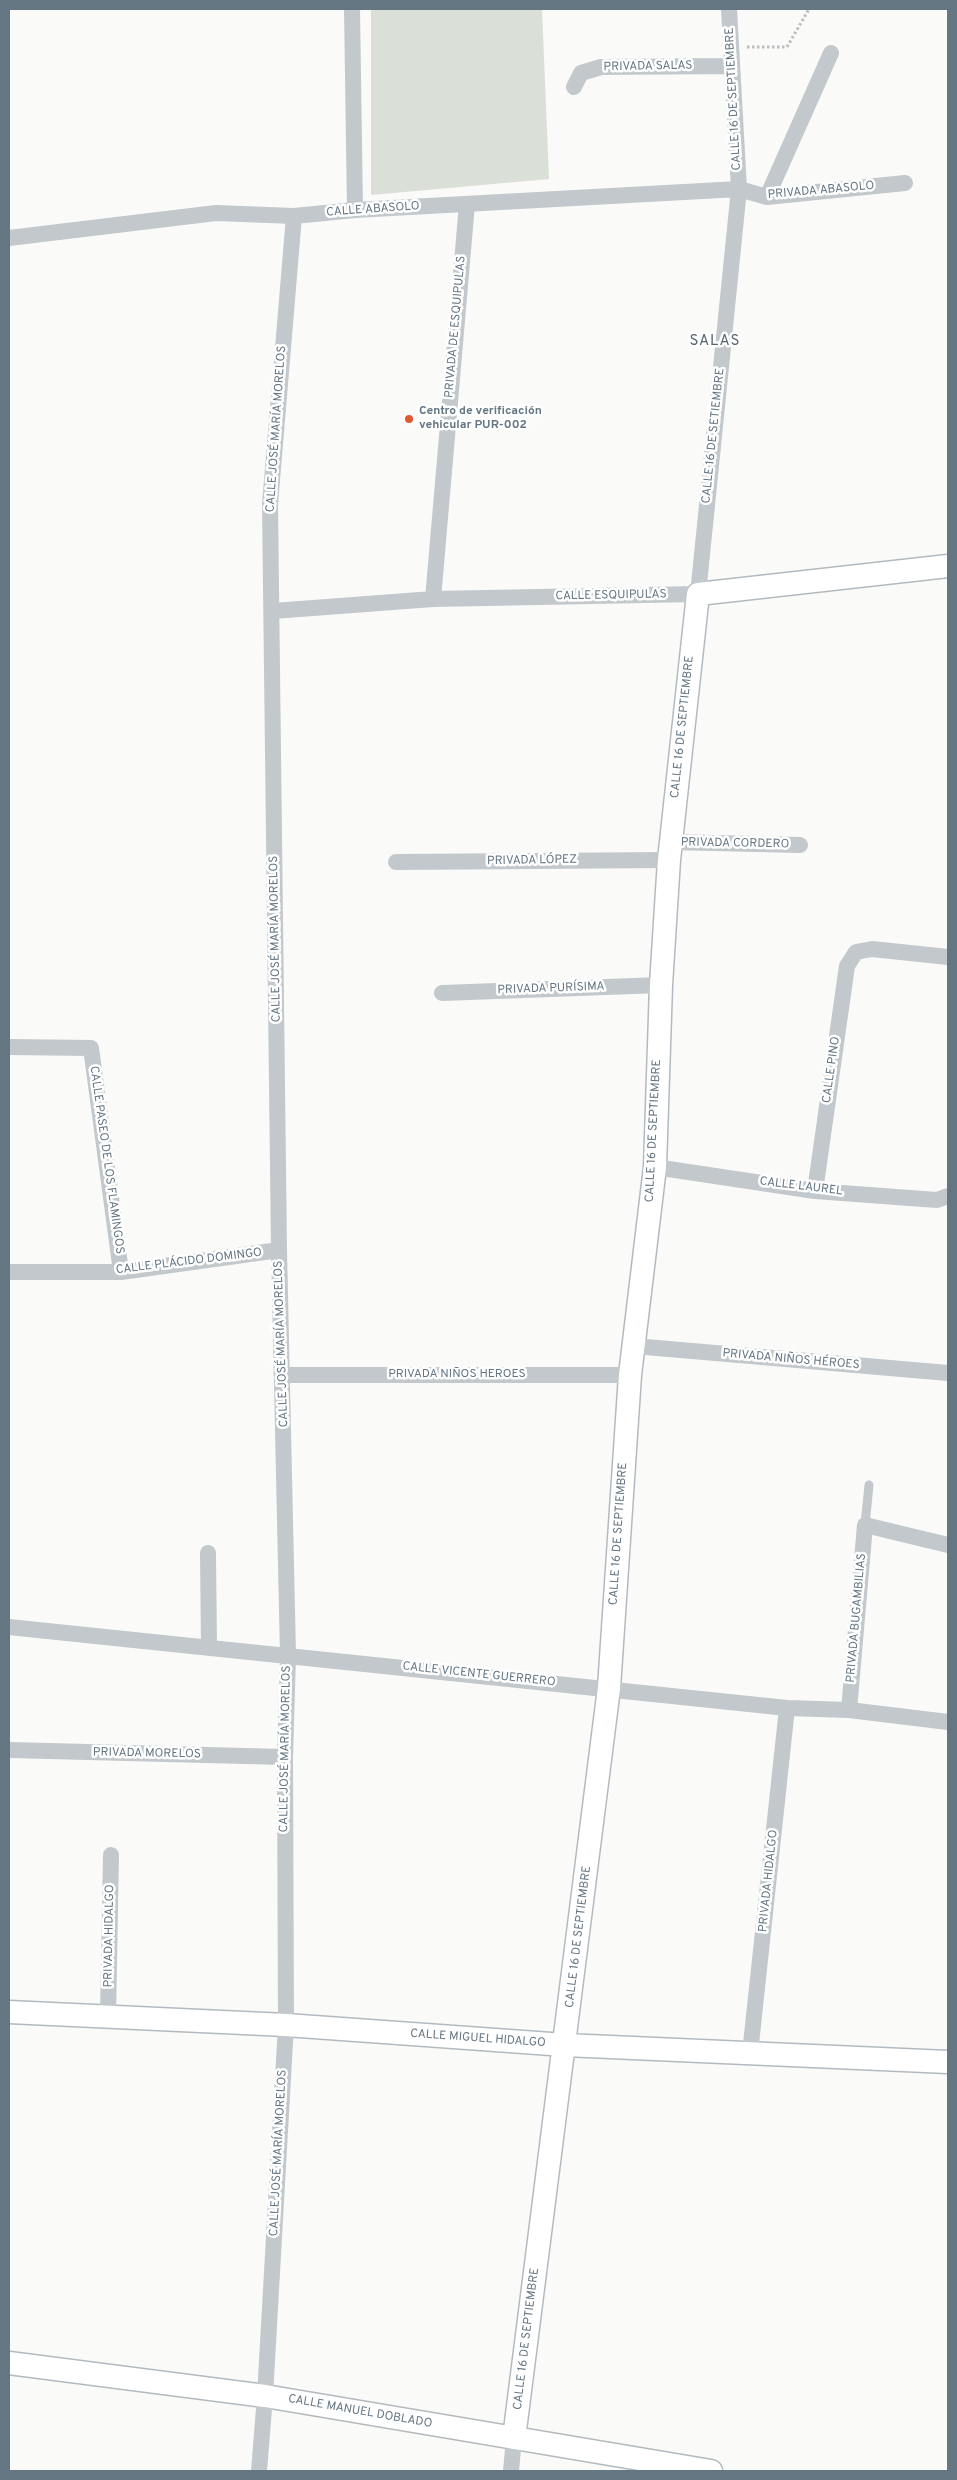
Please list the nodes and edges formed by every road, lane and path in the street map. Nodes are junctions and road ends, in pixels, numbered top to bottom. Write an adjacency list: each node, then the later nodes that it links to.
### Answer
1 (352, 9): 12 (street)
2 (729, 9): 4 (street, CALLE 16 DE SEPTIEMBRE)
3 (809, 9): 4 (path)
4 (731, 48): 6 (street, CALLE 16 DE SEPTIEMBRE)
5 (831, 53): 10 (street)
6 (732, 66): 7 (street, PRIVADA SALAS); 9 (street, CALLE 16 DE SEPTIEMBRE)
7 (574, 87)
8 (905, 183): 10 (street, PRIVADA ABASOLO)
9 (738, 188): 10 (street, PRIVADA ABASOLO); 11 (street, CALLE ABASOLO); 16 (street, CALLE 16 DE SETIEMBRE)
10 (767, 197)
11 (467, 204): 12 (street, CALLE ABASOLO); 17 (street, PRIVADA DE ESQUIPULAS)
12 (355, 210): 13 (street, CALLE ABASOLO)
13 (294, 216): 14 (street, CALLE ABASOLO); 18 (street, CALLE JOSÉ MARÍA MORELOS)
14 (9, 238)
15 (948, 566): 16 (street, CALLE ESQUIPULAS)
16 (698, 594): 17 (street, CALLE ESQUIPULAS); 20 (street, CALLE 16 DE SEPTIEMBRE)
17 (433, 599): 18 (street, CALLE ESQUIPULAS)
18 (272, 611): 29 (street, CALLE JOSÉ MARÍA MORELOS)
19 (800, 845): 20 (street, PRIVADA CORDERO)
20 (670, 851): 21 (street, PRIVADA LÓPEZ); 23 (street, CALLE 16 DE SEPTIEMBRE)
21 (396, 862)
22 (948, 957): 27 (street, CALLE PINO)
23 (661, 985): 24 (street, PRIVADA PURÍSIMA); 26 (street, CALLE 16 DE SEPTIEMBRE)
24 (442, 993)
25 (9, 1047): 31 (street, CALLE PASEO DE LOS FLAMINGOS)
26 (655, 1167): 27 (street, CALLE LAUREL); 32 (street, CALLE 16 DE SEPTIEMBRE)
27 (816, 1191): 28 (street, CALLE LAUREL)
28 (948, 1196)
29 (279, 1250): 31 (street, CALLE PLÁCIDO DOMINGO); 34 (street, CALLE JOSÉ MARÍA MORELOS)
30 (9, 1272): 31 (street, CALLE PLÁCIDO DOMINGO)
31 (121, 1272)
32 (634, 1346): 33 (street, PRIVADA NIÑOS HÉROES); 35 (street, CALLE 16 DE SEPTIEMBRE)
33 (948, 1373)
34 (284, 1376): 35 (street, PRIVADA NIÑOS HEROES); 42 (street, CALLE JOSÉ MARÍA MORELOS)
35 (630, 1376): 43 (street, CALLE 16 DE SEPTIEMBRE)
36 (869, 1485): 37 (lane, PRIVADA BUGAMBILIAS)
37 (865, 1525): 38 (street); 45 (street, PRIVADA BUGAMBILIAS)
38 (948, 1545)
39 (208, 1553): 41 (street)
40 (9, 1627): 41 (street, CALLE VICENTE GUERRERO)
41 (209, 1647): 42 (street, CALLE VICENTE GUERRERO)
42 (288, 1655): 43 (street, CALLE VICENTE GUERRERO); 48 (street, CALLE JOSÉ MARÍA MORELOS)
43 (609, 1688): 44 (street, CALLE VICENTE GUERRERO); 53 (street, CALLE 16 DE SEPTIEMBRE)
44 (787, 1708): 45 (street, CALLE VICENTE GUERRERO); 54 (street, PRIVADA HIDALGO)
45 (848, 1710): 46 (street, CALLE VICENTE GUERRERO)
46 (948, 1722)
47 (9, 1750): 48 (street, PRIVADA MORELOS)
48 (284, 1757): 52 (street, CALLE JOSÉ MARÍA MORELOS)
49 (111, 1855): 51 (street, PRIVADA HIDALGO)
50 (9, 2012): 51 (street, CALLE MIGUEL HIDALGO)
51 (108, 2018): 52 (street, CALLE MIGUEL HIDALGO)
52 (286, 2025): 53 (street, CALLE MIGUEL HIDALGO); 57 (street, CALLE JOSÉ MARÍA MORELOS)
53 (565, 2045): 54 (street, CALLE MIGUEL HIDALGO); 58 (street, CALLE 16 DE SEPTIEMBRE)
54 (750, 2053): 55 (street, CALLE MIGUEL HIDALGO)
55 (948, 2062)
56 (9, 2363): 57 (street, CALLE MANUEL DOBLADO)
57 (265, 2396): 58 (street, CALLE MANUEL DOBLADO); 59 (street, CALLE JOSÉ MARÍA MORELOS)
58 (514, 2438): 60 (street, CALLE 16 DE SEPTIEMBRE); 61 (street, CALLE MANUEL DOBLADO)
59 (258, 2471)
60 (511, 2471)
61 (710, 2471)

